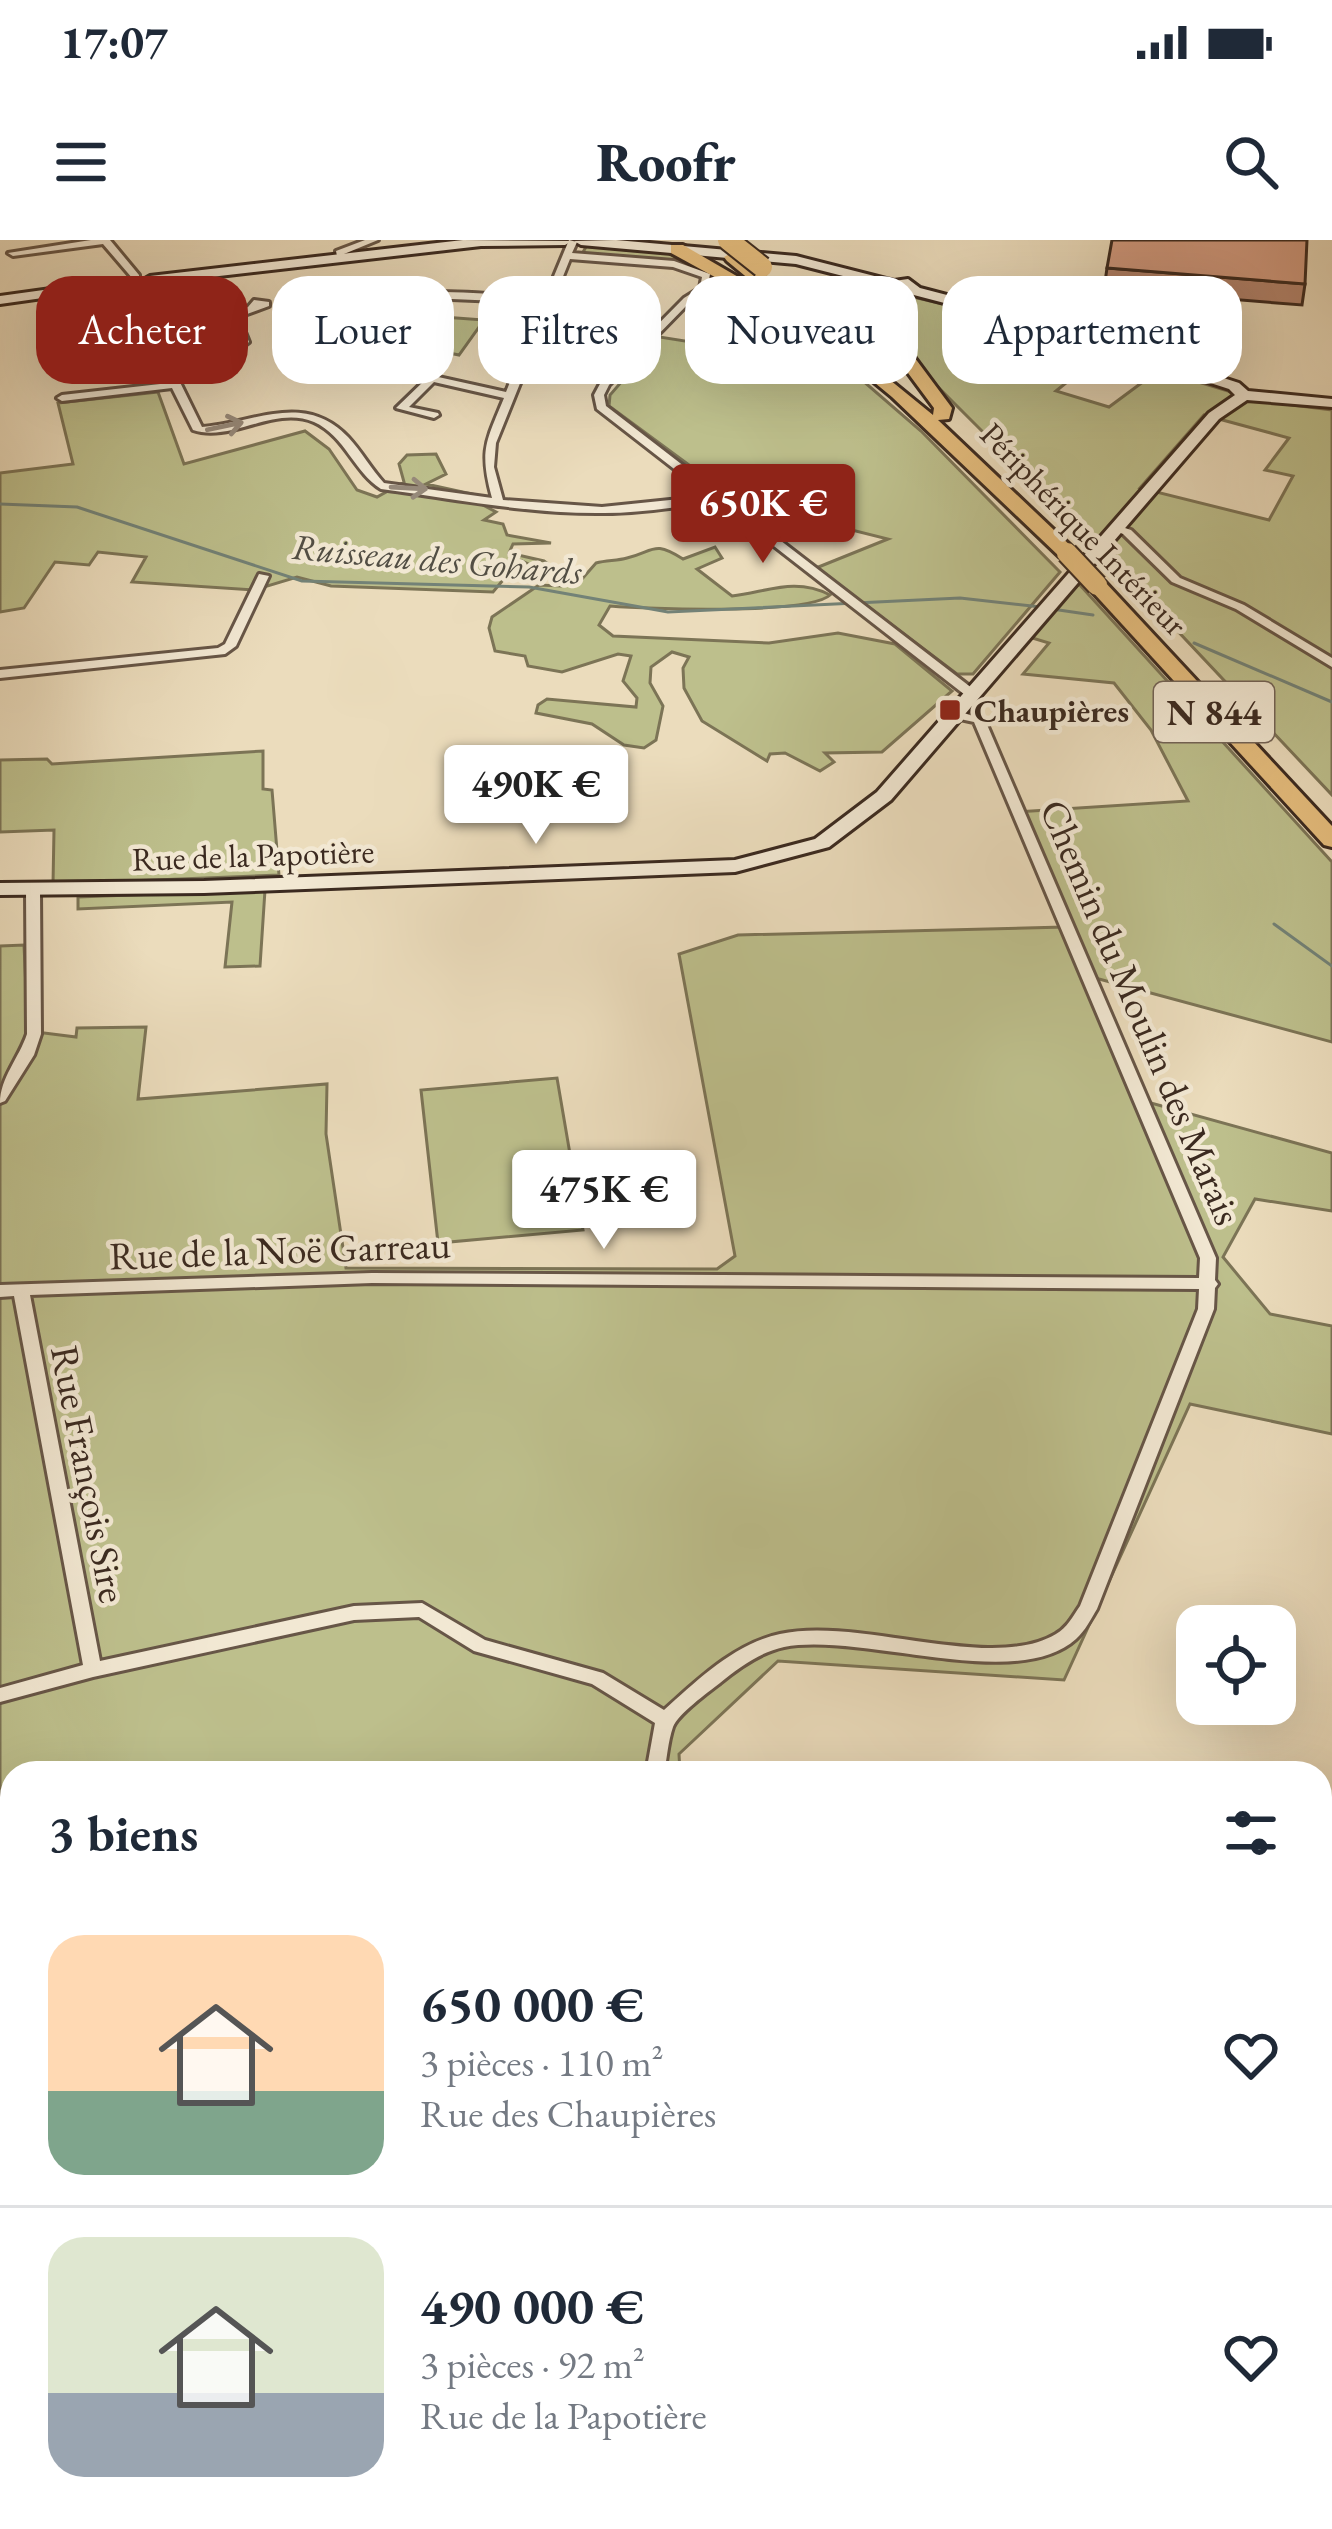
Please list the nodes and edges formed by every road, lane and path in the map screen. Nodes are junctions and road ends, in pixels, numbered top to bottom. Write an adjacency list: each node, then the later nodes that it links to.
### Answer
1 (3, 240): 2 (street)
2 (105, 240): 11 (street)
3 (373, 240): 10 (street)
4 (712, 240): 8 (highway, Périphérique Intérieur / N 844)
5 (486, 241): 6 (street); 10 (street)
6 (572, 243): 7 (street); 13 (street); 34 (street)
7 (678, 244): 9 (street); 14 (highway)
8 (731, 249): 9 (highway, N 844, bridge); 15 (highway, Périphérique Intérieur / N 844)
9 (779, 255): 16 (street); 33 (highway, N 844)
10 (341, 259): 12 (street)
11 (132, 276)
12 (190, 276)
13 (558, 276)
14 (729, 276)
15 (762, 276)
16 (855, 276)
17 (918, 293): 28 (street)
18 (36, 295): 19 (street)
19 (0, 300)
20 (252, 306): 21 (street)
21 (248, 308)
22 (918, 373): 33 (highway)
23 (427, 384): 32 (street)
24 (446, 384): 29 (street)
25 (515, 384): 29 (street)
26 (887, 384): 37 (highway, Périphérique Intérieur / N 844)
27 (175, 385): 30 (street); 35 (street, one-way to 35)
28 (1239, 391): 31 (street); 36 (street, Rue de la Papotière)
29 (510, 396): 35 (street)
30 (62, 398)
31 (1332, 403)
32 (434, 415)
33 (941, 415): 37 (highway, N 844)
34 (713, 499): 35 (street); 42 (street)
35 (499, 504)
36 (1116, 527): 40 (street); 42 (street, Rue de la Papotière)
37 (1073, 550): 39 (highway, Périphérique Intérieur / N 844, bridge)
38 (263, 577): 41 (street)
39 (1102, 581): 44 (highway, N 844); 45 (highway, Périphérique Intérieur / N 844)
40 (1332, 663)
41 (0, 674)
42 (973, 694): 43 (street, Rue de la Papotière)
43 (955, 714): 47 (street, Rue de la Papotière); 49 (street, Chemin du Moulin des Marais)
44 (1332, 818)
45 (1332, 840)
46 (0, 890): 47 (street, Rue de la Papotière)
47 (33, 891): 48 (street)
48 (0, 1098)
49 (1210, 1284): 50 (street, Rue de la Noë Garreau); 54 (street, Chemin du Moulin des Marais)
50 (21, 1290): 51 (street, Rue de la Noë Garreau); 52 (street, Rue François Sire)
51 (0, 1292)
52 (93, 1670): 53 (street); 54 (street)
53 (0, 1695)
54 (664, 1720): 55 (street)
55 (657, 1761)

